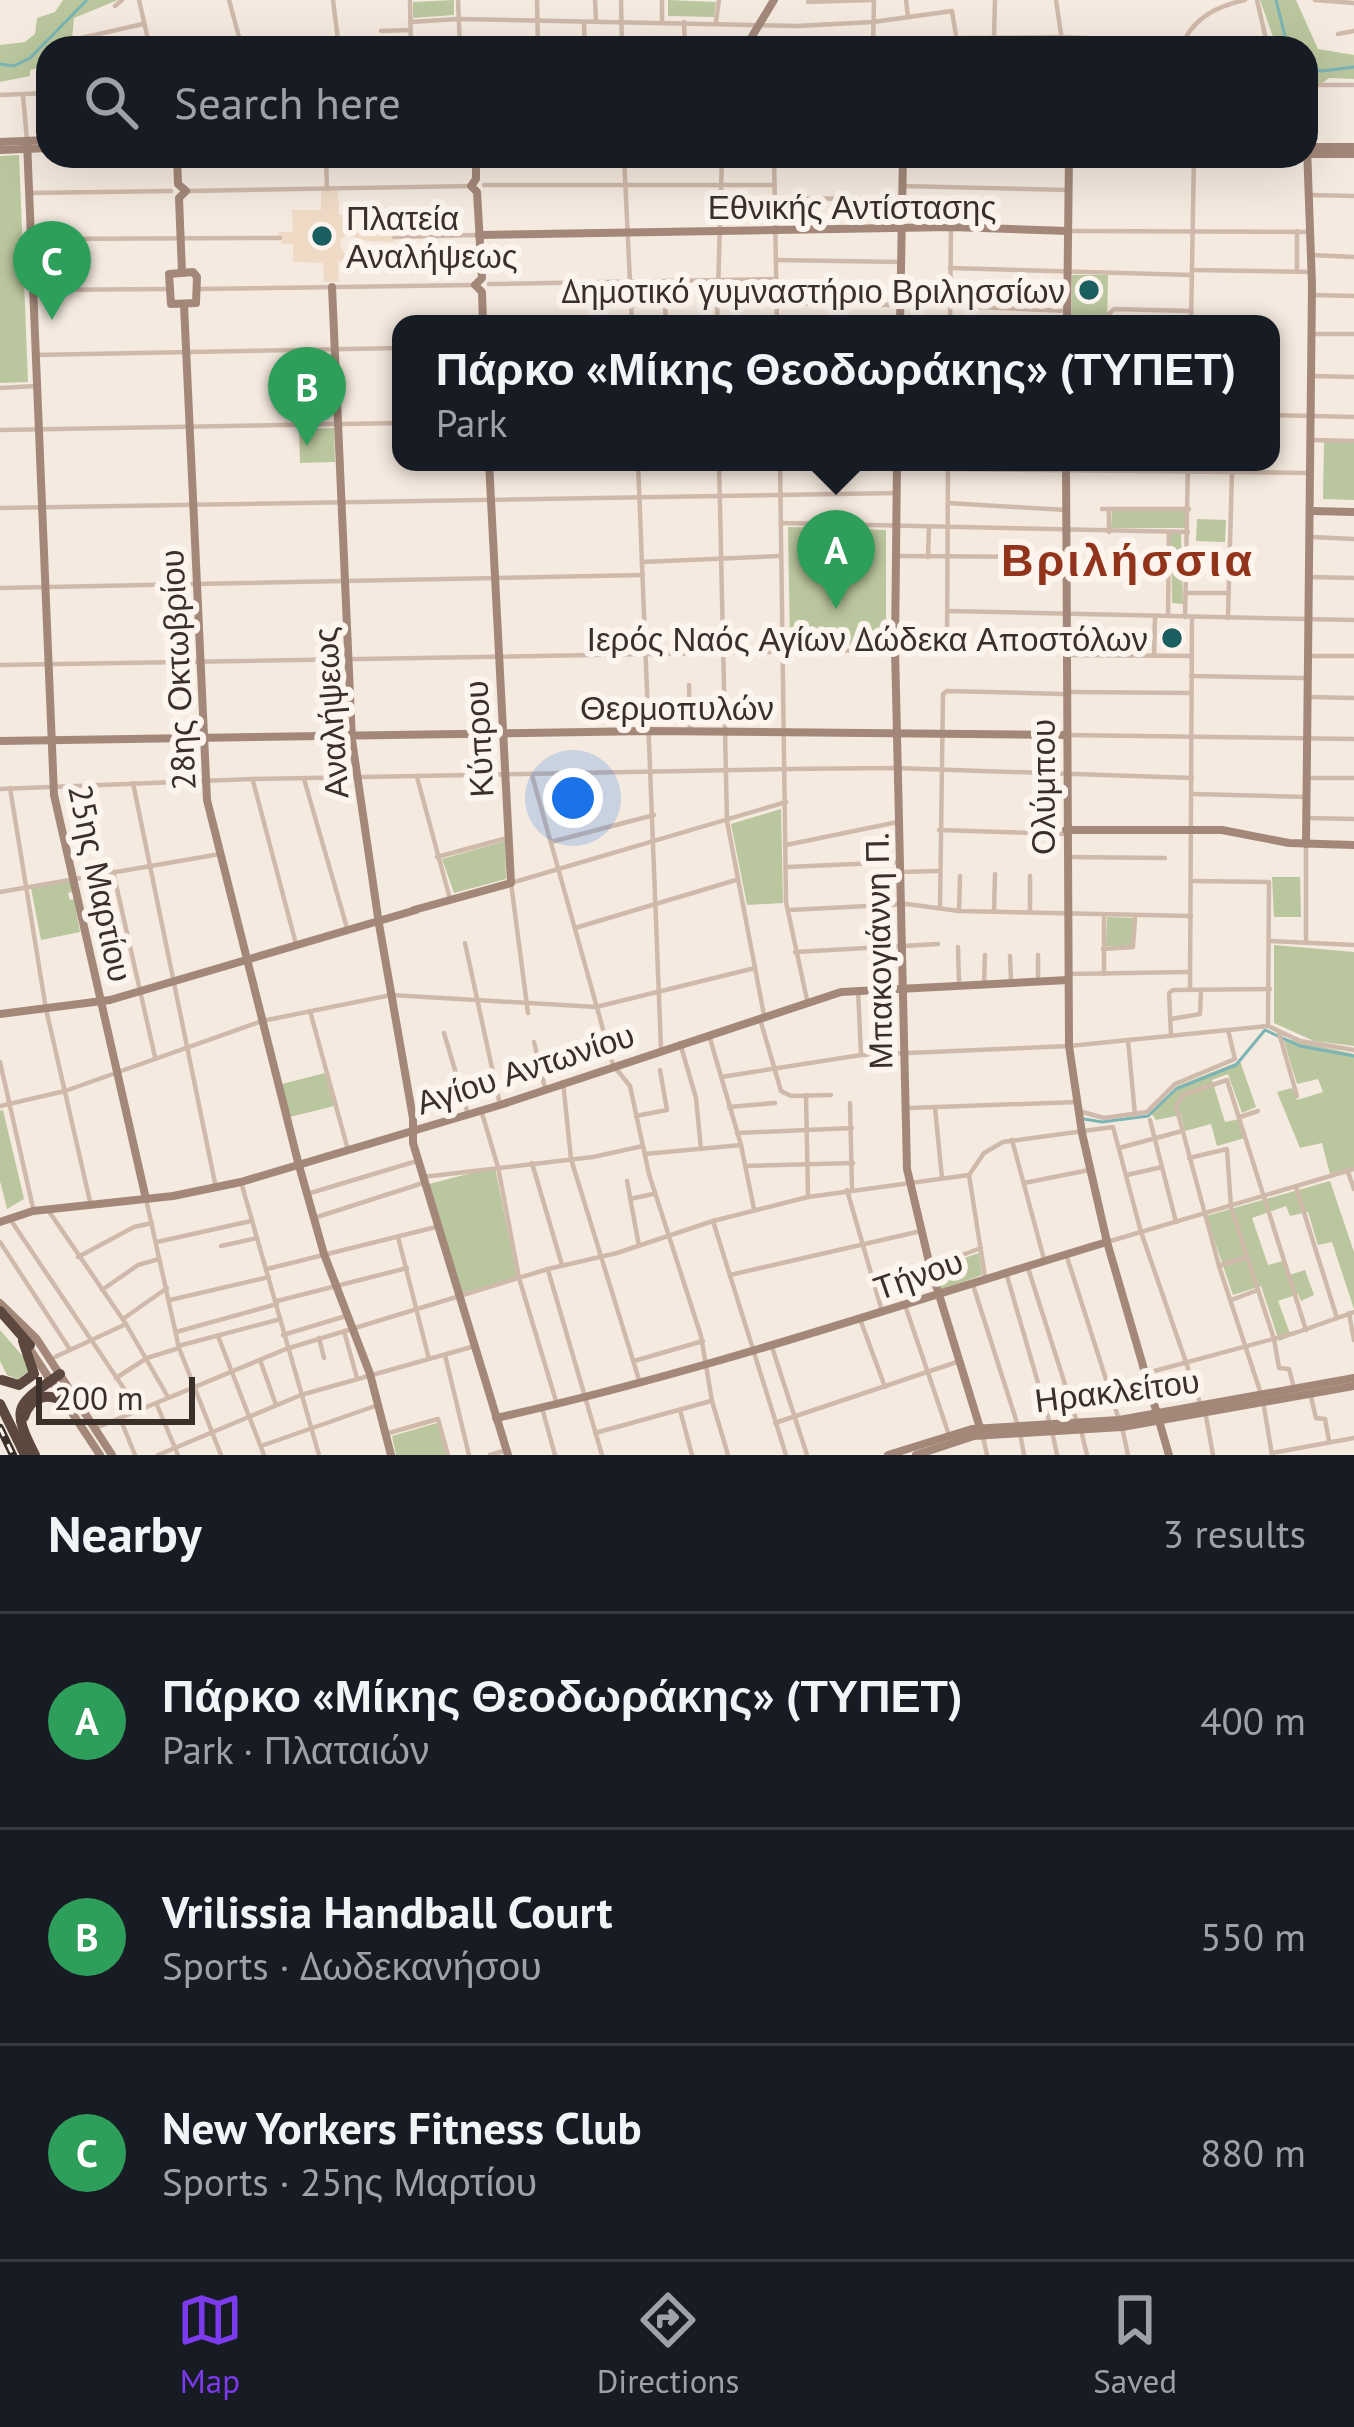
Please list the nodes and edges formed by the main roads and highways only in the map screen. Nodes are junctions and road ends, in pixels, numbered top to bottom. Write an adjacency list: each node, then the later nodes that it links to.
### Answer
1 (0, 1311): 3 (highway)
2 (23, 1341): 4 (highway)
3 (38, 1359)
4 (1, 1378): 7 (highway)
5 (0, 1404): 8 (highway)
6 (67, 1404): 7 (highway)
7 (23, 1432): 9 (highway)
8 (25, 1455)
9 (35, 1455)

